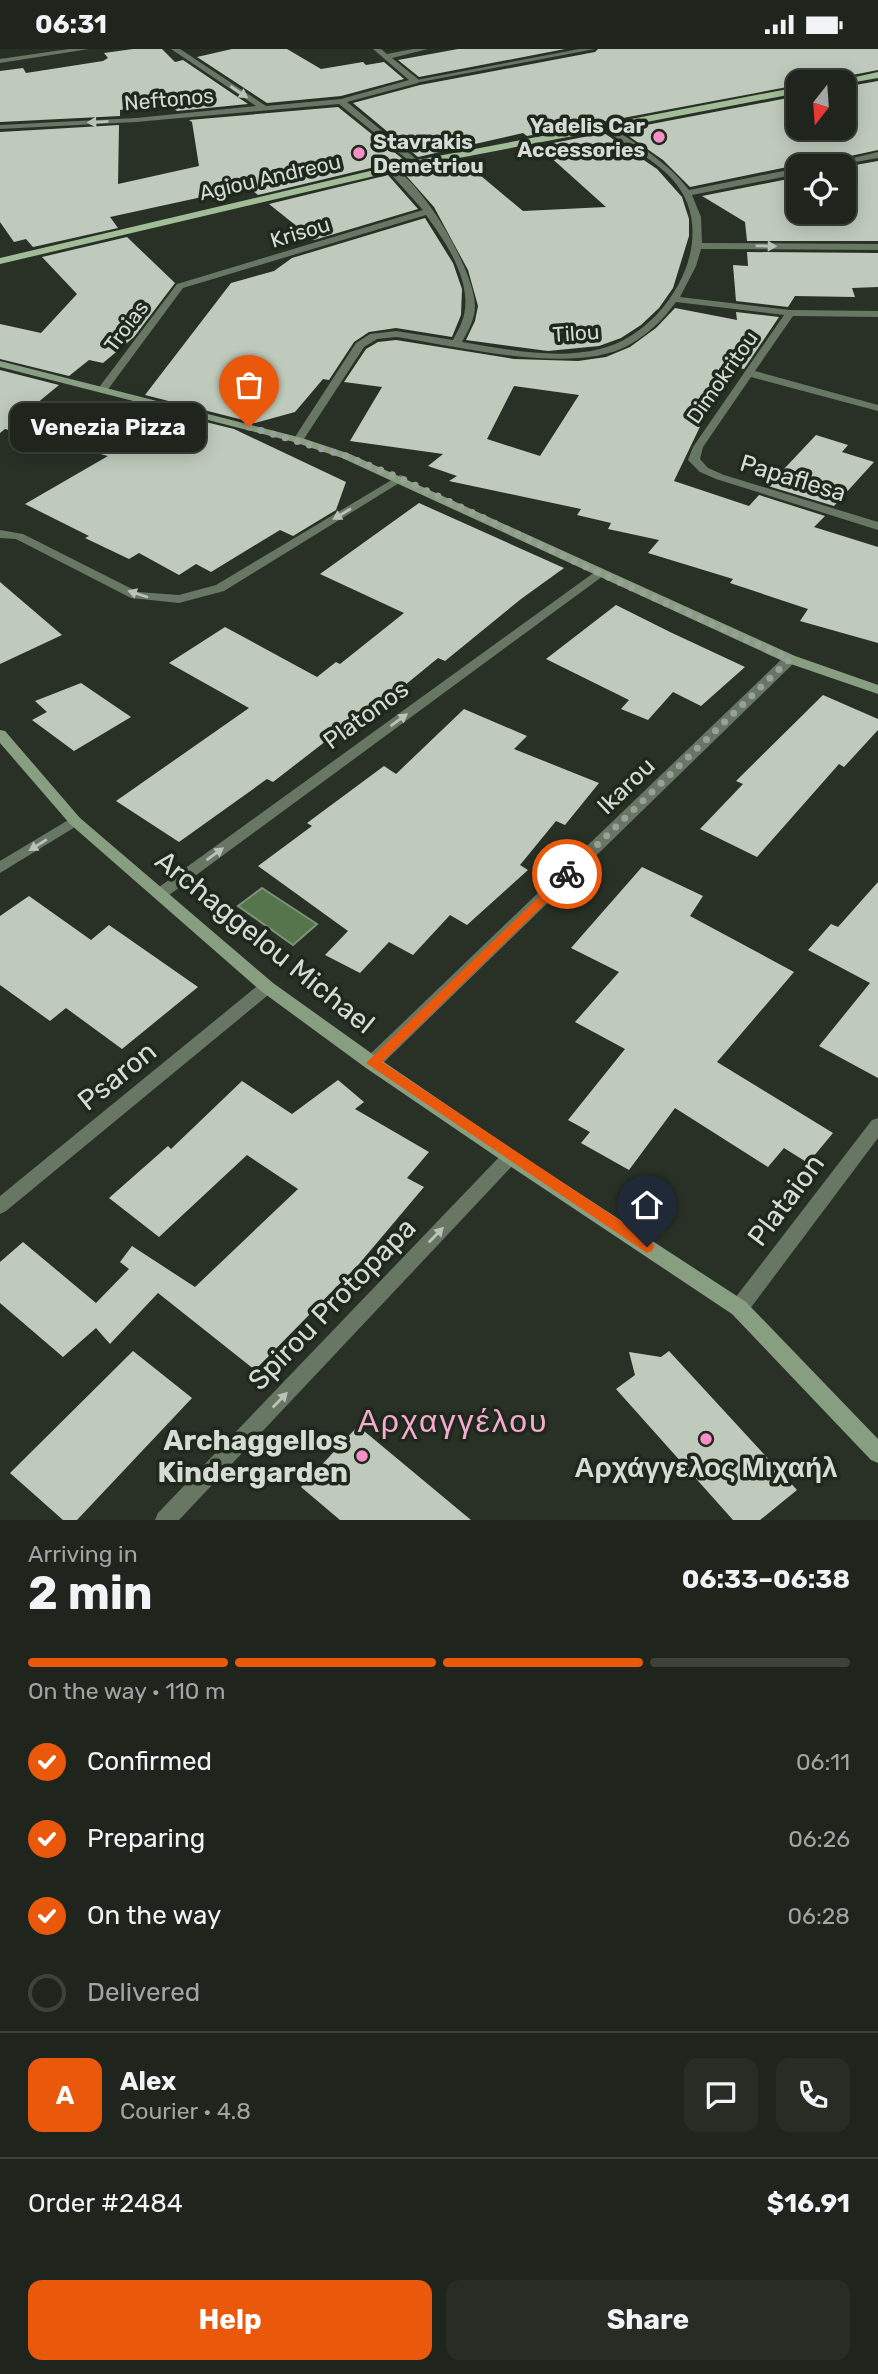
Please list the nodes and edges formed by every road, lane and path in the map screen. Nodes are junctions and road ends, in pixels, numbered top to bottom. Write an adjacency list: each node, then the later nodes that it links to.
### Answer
1 (85, 49): 8 (street)
2 (175, 49): 15 (street, one-way to 15)
3 (377, 49): 7 (street)
4 (424, 49): 7 (street)
5 (591, 49): 12 (street, Neftonos)
6 (0, 53): 8 (street)
7 (388, 56): 12 (street)
8 (11, 59): 9 (street)
9 (0, 61)
10 (878, 75): 11 (main road)
11 (856, 79)
12 (415, 81): 14 (street, Neftonos)
13 (786, 92): 17 (main road, Agiou Andreou)
14 (341, 101): 15 (street, Neftonos); 20 (street)
15 (264, 109): 16 (street, Neftonos, one-way to 16)
16 (0, 127)
17 (606, 127): 20 (main road, Agiou Andreou); 23 (street, Tilou)
18 (878, 155): 19 (street)
19 (856, 159)
20 (418, 163): 21 (main road, Agiou Andreou)
21 (391, 169): 24 (street); 27 (main road, Agiou Andreou)
22 (786, 173): 23 (street)
23 (687, 193): 25 (street, Tilou)
24 (429, 211): 28 (street, Krisou); 32 (street)
25 (698, 246): 26 (street, one-way to 26); 29 (street, Tilou)
26 (878, 247)
27 (0, 261)
28 (180, 286): 35 (street, Troias)
29 (673, 299): 30 (street, Dimokritou); 32 (street, Tilou)
30 (790, 313): 31 (street, Dimokritou); 34 (street, Dimokritou)
31 (878, 314)
32 (457, 342): 37 (street, Tilou)
33 (0, 364): 35 (street)
34 (749, 373): 36 (street); 38 (street, Dimokritou)
35 (102, 390): 37 (street)
36 (878, 408)
37 (298, 440): 39 (street)
38 (698, 465): 40 (street, Papaflesa)
39 (400, 478): 41 (street, one-way to 41); 42 (street)
40 (878, 526)
41 (0, 534)
42 (599, 573): 43 (street); 48 (street, Platonos, one-way to 42)
43 (790, 659): 44 (street); 50 (street, Ikarou)
44 (878, 690)
45 (0, 734): 46 (street, Archaggelou Michael)
46 (75, 821): 47 (street, one-way to 47); 48 (street, Archaggelou Michael)
47 (0, 868)
48 (160, 894): 49 (street, Archaggelou Michael)
49 (267, 987): 50 (street, Archaggelou Michael); 53 (street, Psaron)
50 (372, 1063): 52 (street, Archaggelou Michael)
51 (878, 1125): 54 (street, Plataion)
52 (510, 1157): 54 (street, Archaggelou Michael); 56 (street, Spirou Protopapa, one-way to 52)
53 (0, 1206)
54 (739, 1308): 55 (street, Archaggelou Michael)
55 (878, 1453)
56 (165, 1520)

